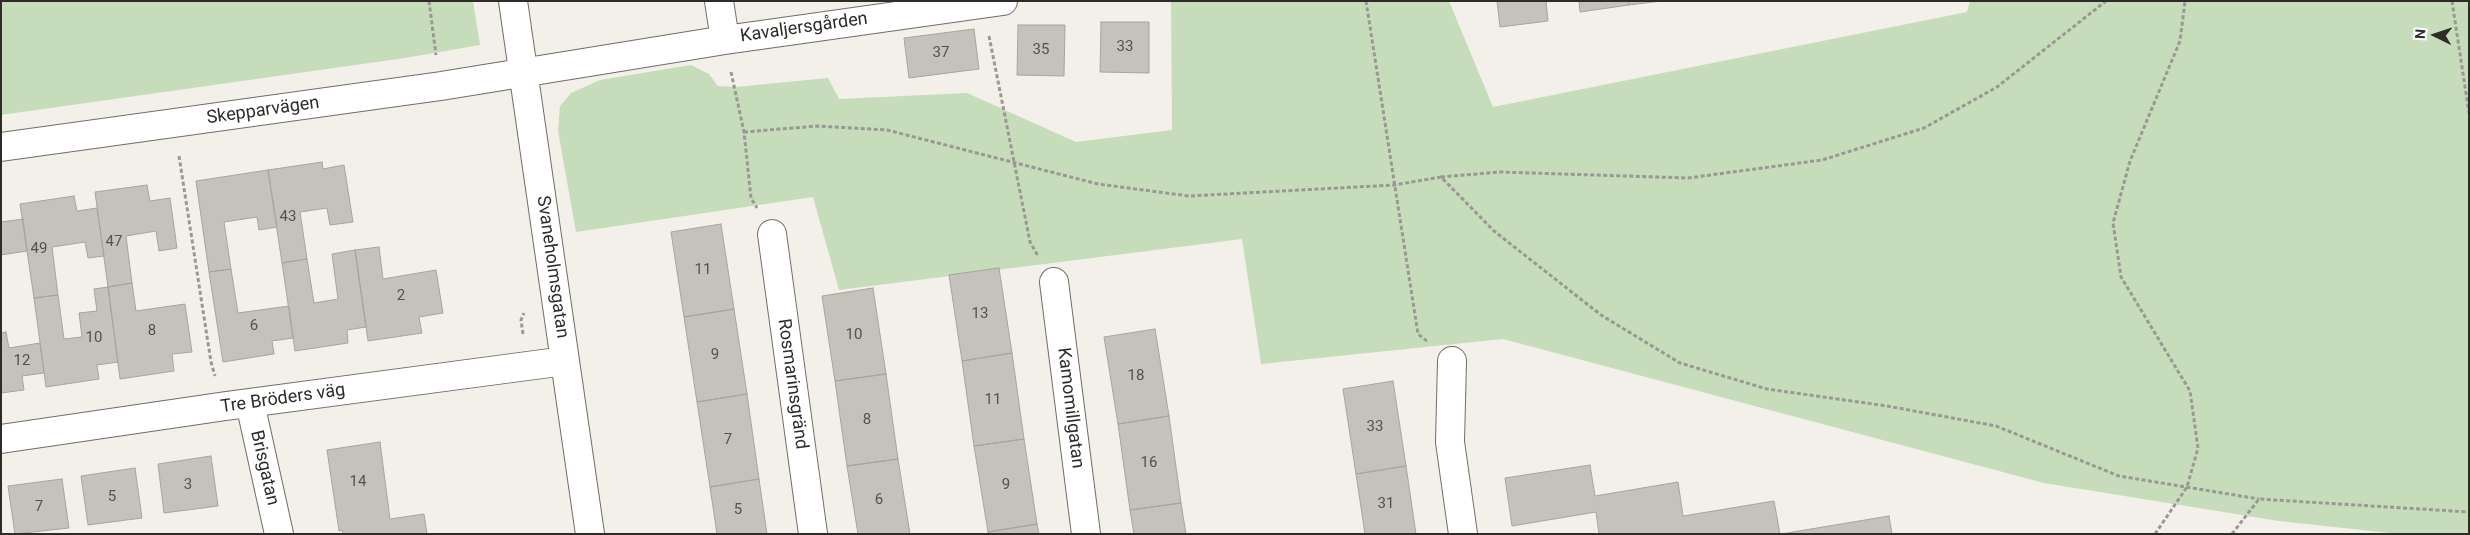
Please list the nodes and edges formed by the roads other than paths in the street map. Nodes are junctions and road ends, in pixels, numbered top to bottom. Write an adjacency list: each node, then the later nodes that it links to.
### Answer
1 (513, 1): 5 (street, Svaneholmsgatan)
2 (719, 1): 4 (street, Kavaljersgården)
3 (993, 2): 4 (street, Kavaljersgården)
4 (725, 40): 5 (street, Kavaljersgården)
5 (524, 74): 6 (street, Skepparvägen); 9 (street, Svaneholmsgatan)
6 (1, 146)
7 (772, 234): 15 (street, Rosmarinsgränd)
8 (1054, 282): 16 (street, Kamomillgatan)
9 (565, 361): 11 (street, Tre Bröders väg); 14 (street, Svaneholmsgatan)
10 (1452, 361): 17 (street)
11 (238, 405): 12 (street, Tre Bröders väg); 13 (street, Brisgatan)
12 (1, 440)
13 (279, 534)
14 (590, 534)
15 (813, 534)
16 (1086, 534)
17 (1463, 534)

